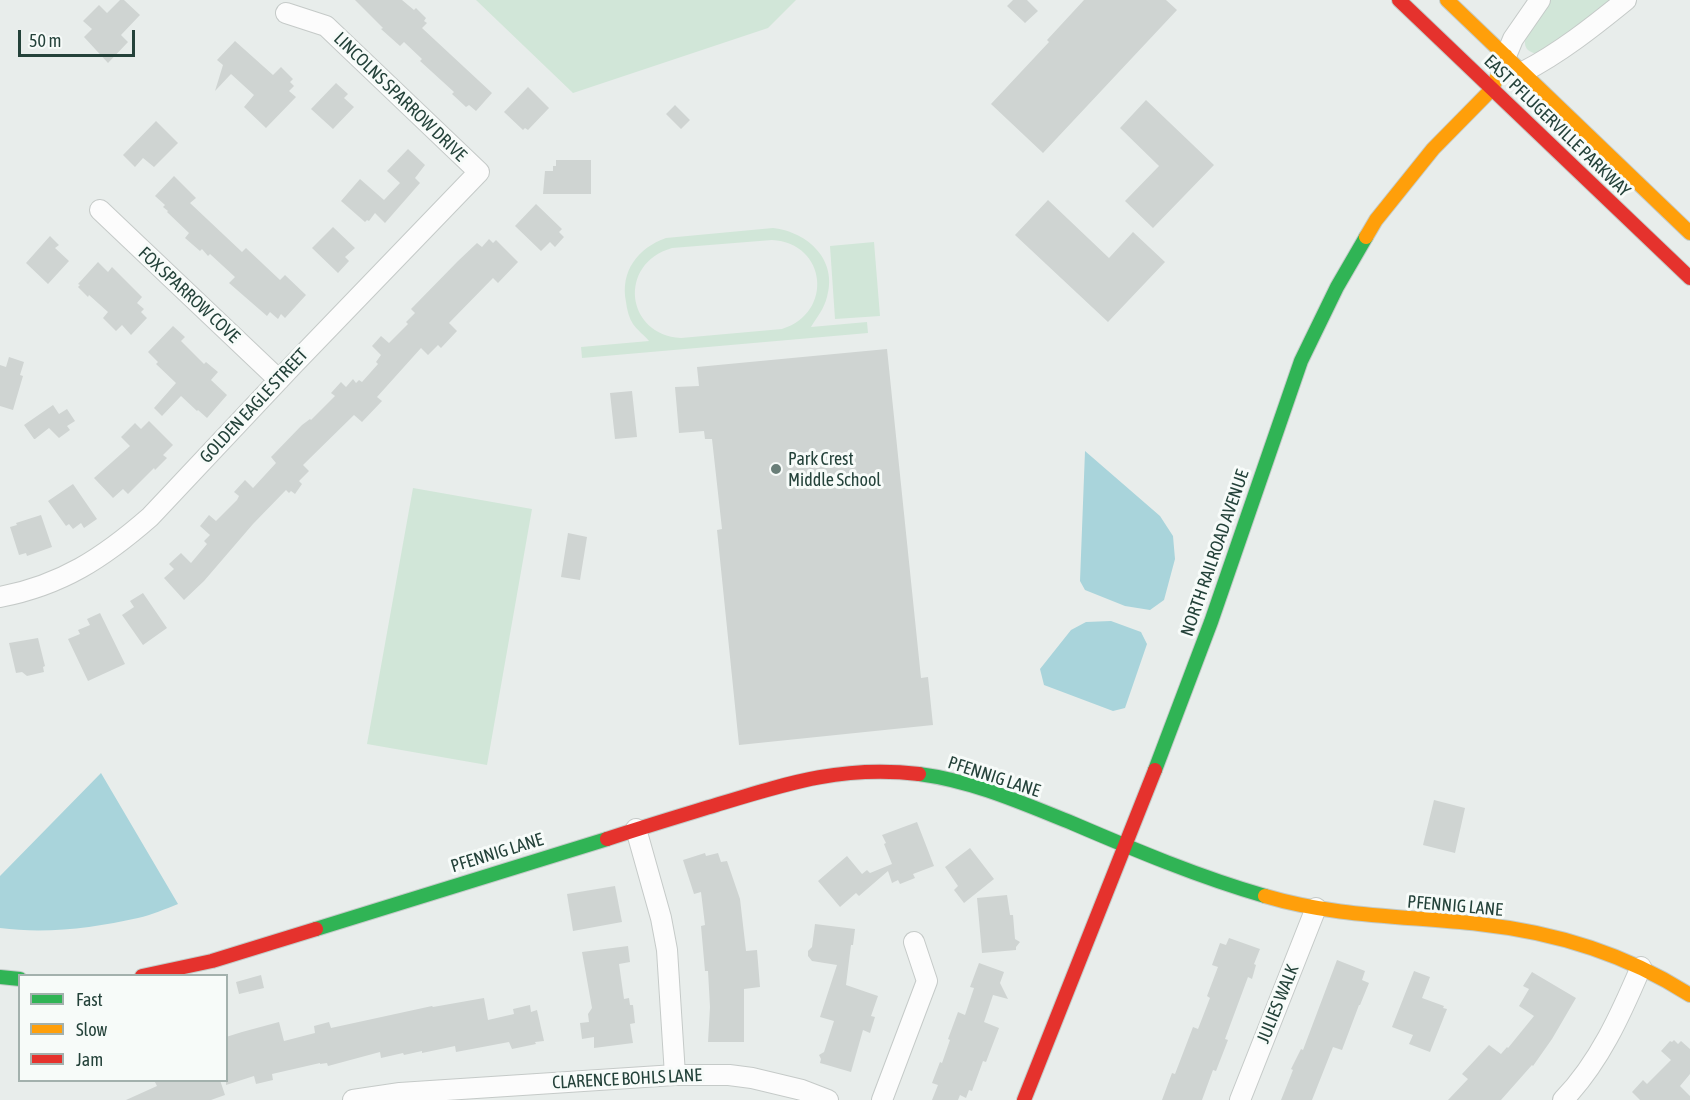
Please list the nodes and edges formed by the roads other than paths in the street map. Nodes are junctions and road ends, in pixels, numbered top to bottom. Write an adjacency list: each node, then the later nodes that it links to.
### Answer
1 (1399, 0): 8 (street, EAST PFLUGERVILLE PARKWAY)
2 (1447, 0): 6 (street, EAST PFLUGERVILLE PARKWAY)
3 (1540, 0): 6 (street)
4 (1626, 0): 7 (street)
5 (286, 13): 9 (street, LINCOLNS SPARROW DRIVE)
6 (1506, 56): 7 (street, EAST PFLUGERVILLE PARKWAY); 8 (street, NORTH RAILROAD AVENUE)
7 (1523, 72): 8 (street); 11 (street, EAST PFLUGERVILLE PARKWAY)
8 (1492, 89): 12 (street, EAST PFLUGERVILLE PARKWAY); 16 (street, NORTH RAILROAD AVENUE)
9 (479, 172): 13 (street, GOLDEN EAGLE STREET)
10 (100, 210): 13 (street, FOX SPARROW COVE)
11 (1690, 232)
12 (1690, 278)
13 (279, 380): 14 (street, GOLDEN EAGLE STREET)
14 (0, 597)
15 (636, 829): 16 (street, PFENNIG LANE); 20 (street, PFENNIG LANE); 24 (street)
16 (1126, 845): 17 (street, PFENNIG LANE); 28 (street, NORTH RAILROAD AVENUE)
17 (1316, 908): 19 (street, PFENNIG LANE); 29 (street, JULIES WALK)
18 (914, 942): 27 (street)
19 (1641, 966): 23 (street, PFENNIG LANE); 30 (street)
20 (148, 974)
21 (0, 977): 22 (street)
22 (18, 979)
23 (1690, 995)
24 (675, 1075): 25 (street, CLARENCE BOHLS LANE); 26 (street, CLARENCE BOHLS LANE)
25 (352, 1100)
26 (828, 1100)
27 (882, 1100)
28 (1024, 1100)
29 (1240, 1100)
30 (1563, 1100)

